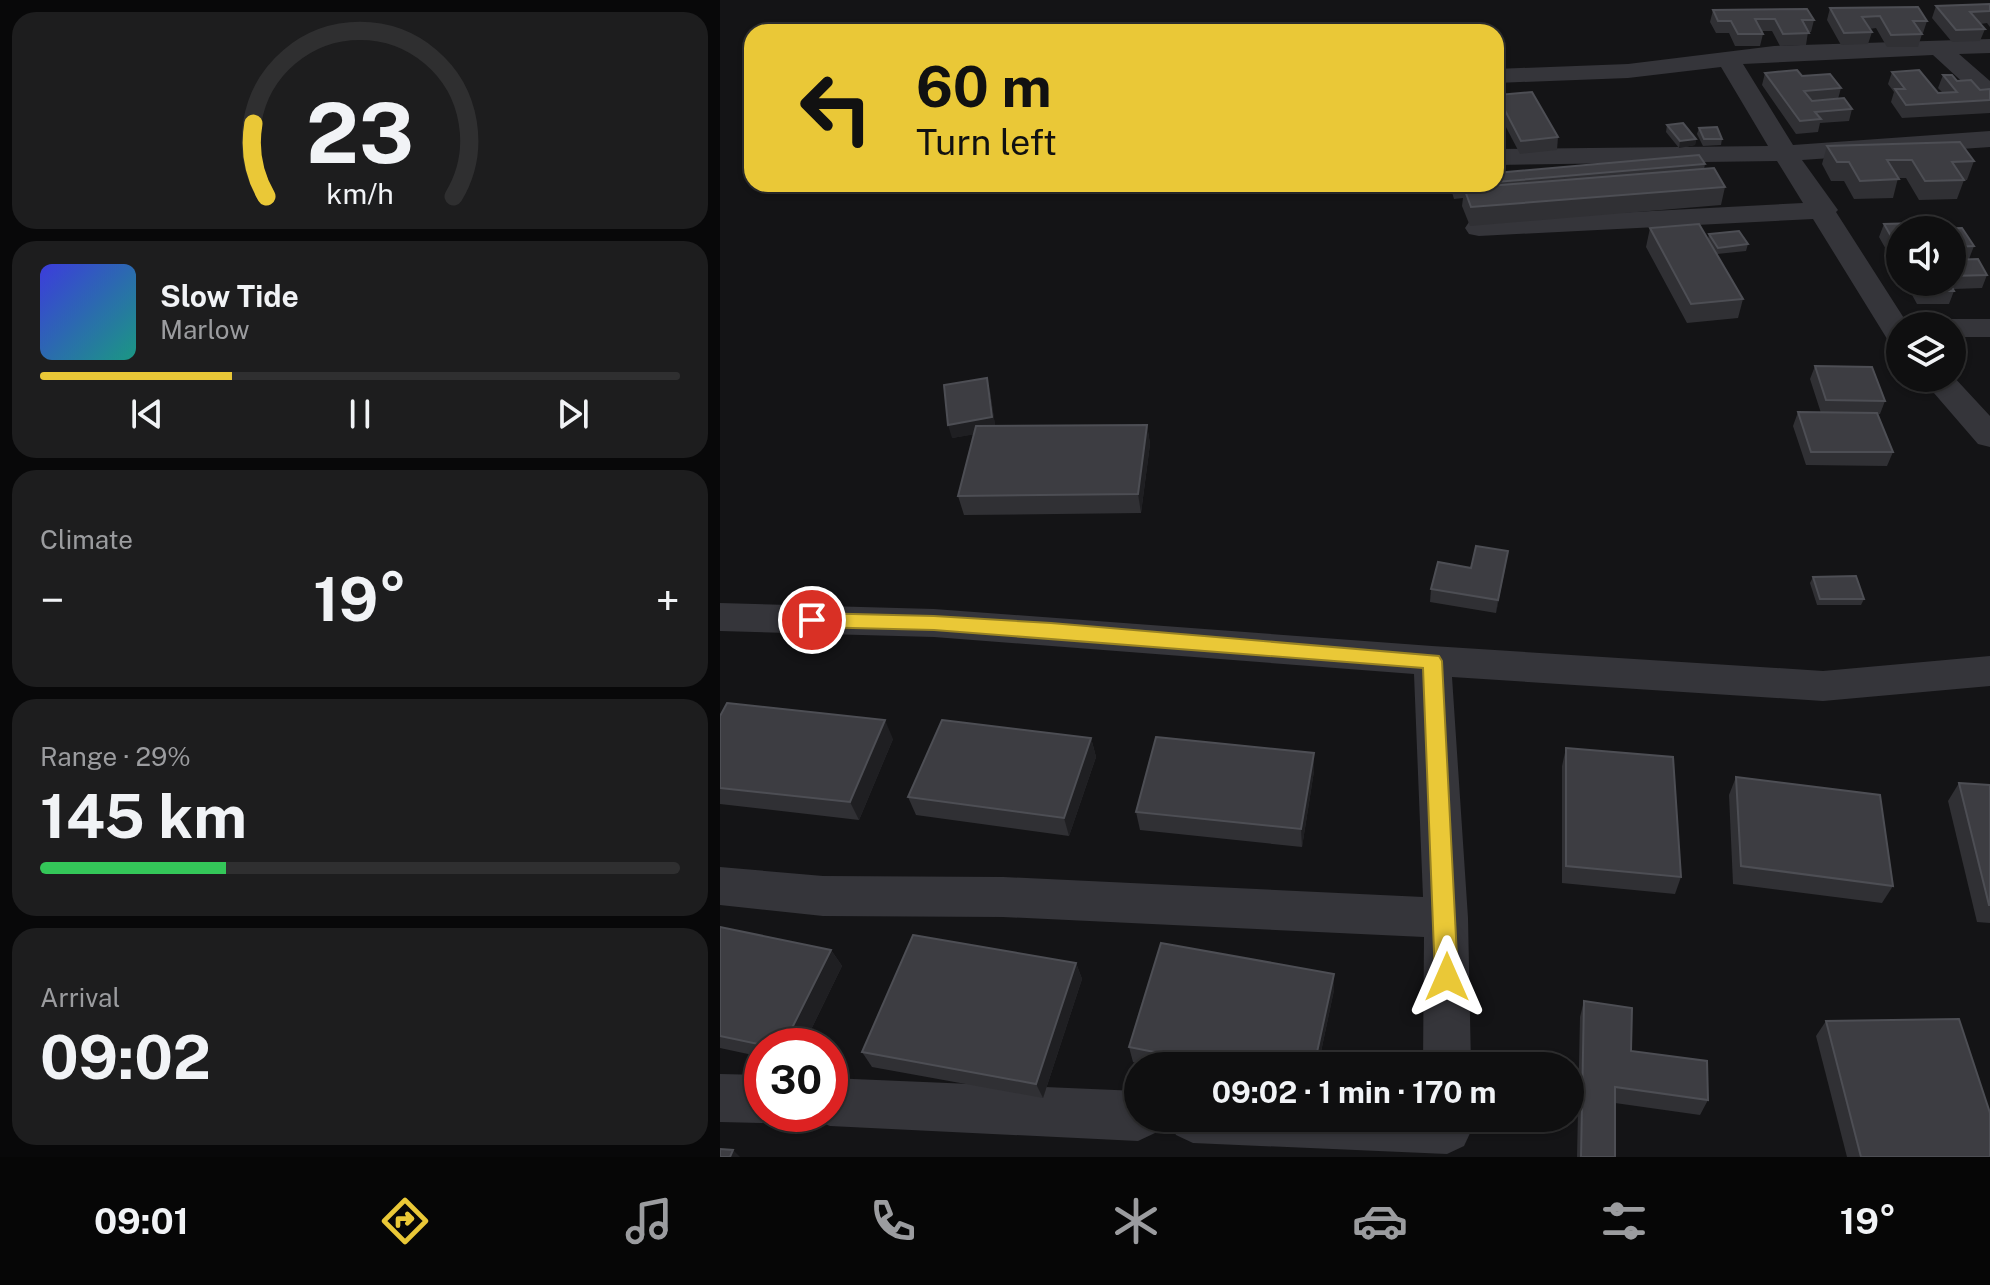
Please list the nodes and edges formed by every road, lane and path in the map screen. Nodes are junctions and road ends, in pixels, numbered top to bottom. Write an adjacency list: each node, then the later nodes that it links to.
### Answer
1 (1990, 46): 2 (street)
2 (1939, 48): 3 (street); 5 (street)
3 (1728, 59): 4 (street); 7 (street)
4 (1504, 76)
5 (1990, 94)
6 (1990, 139): 7 (street)
7 (1785, 153): 8 (street); 9 (street)
8 (1504, 157)
9 (1824, 210): 10 (street); 11 (street)
10 (1479, 228)
11 (1887, 312)
12 (1966, 328): 13 (street)
13 (1990, 328)
14 (1950, 392): 15 (street)
15 (1990, 436)
16 (720, 617): 17 (street)
17 (1432, 661): 18 (street); 20 (street)
18 (1990, 671)
19 (720, 886): 20 (street)
20 (1446, 918): 21 (street)
21 (1447, 1052)
22 (720, 1098): 23 (street)
23 (744, 1099)
24 (848, 1103): 25 (street)
25 (1124, 1115)
26 (1403, 1132): 27 (street)
27 (1448, 1135)

